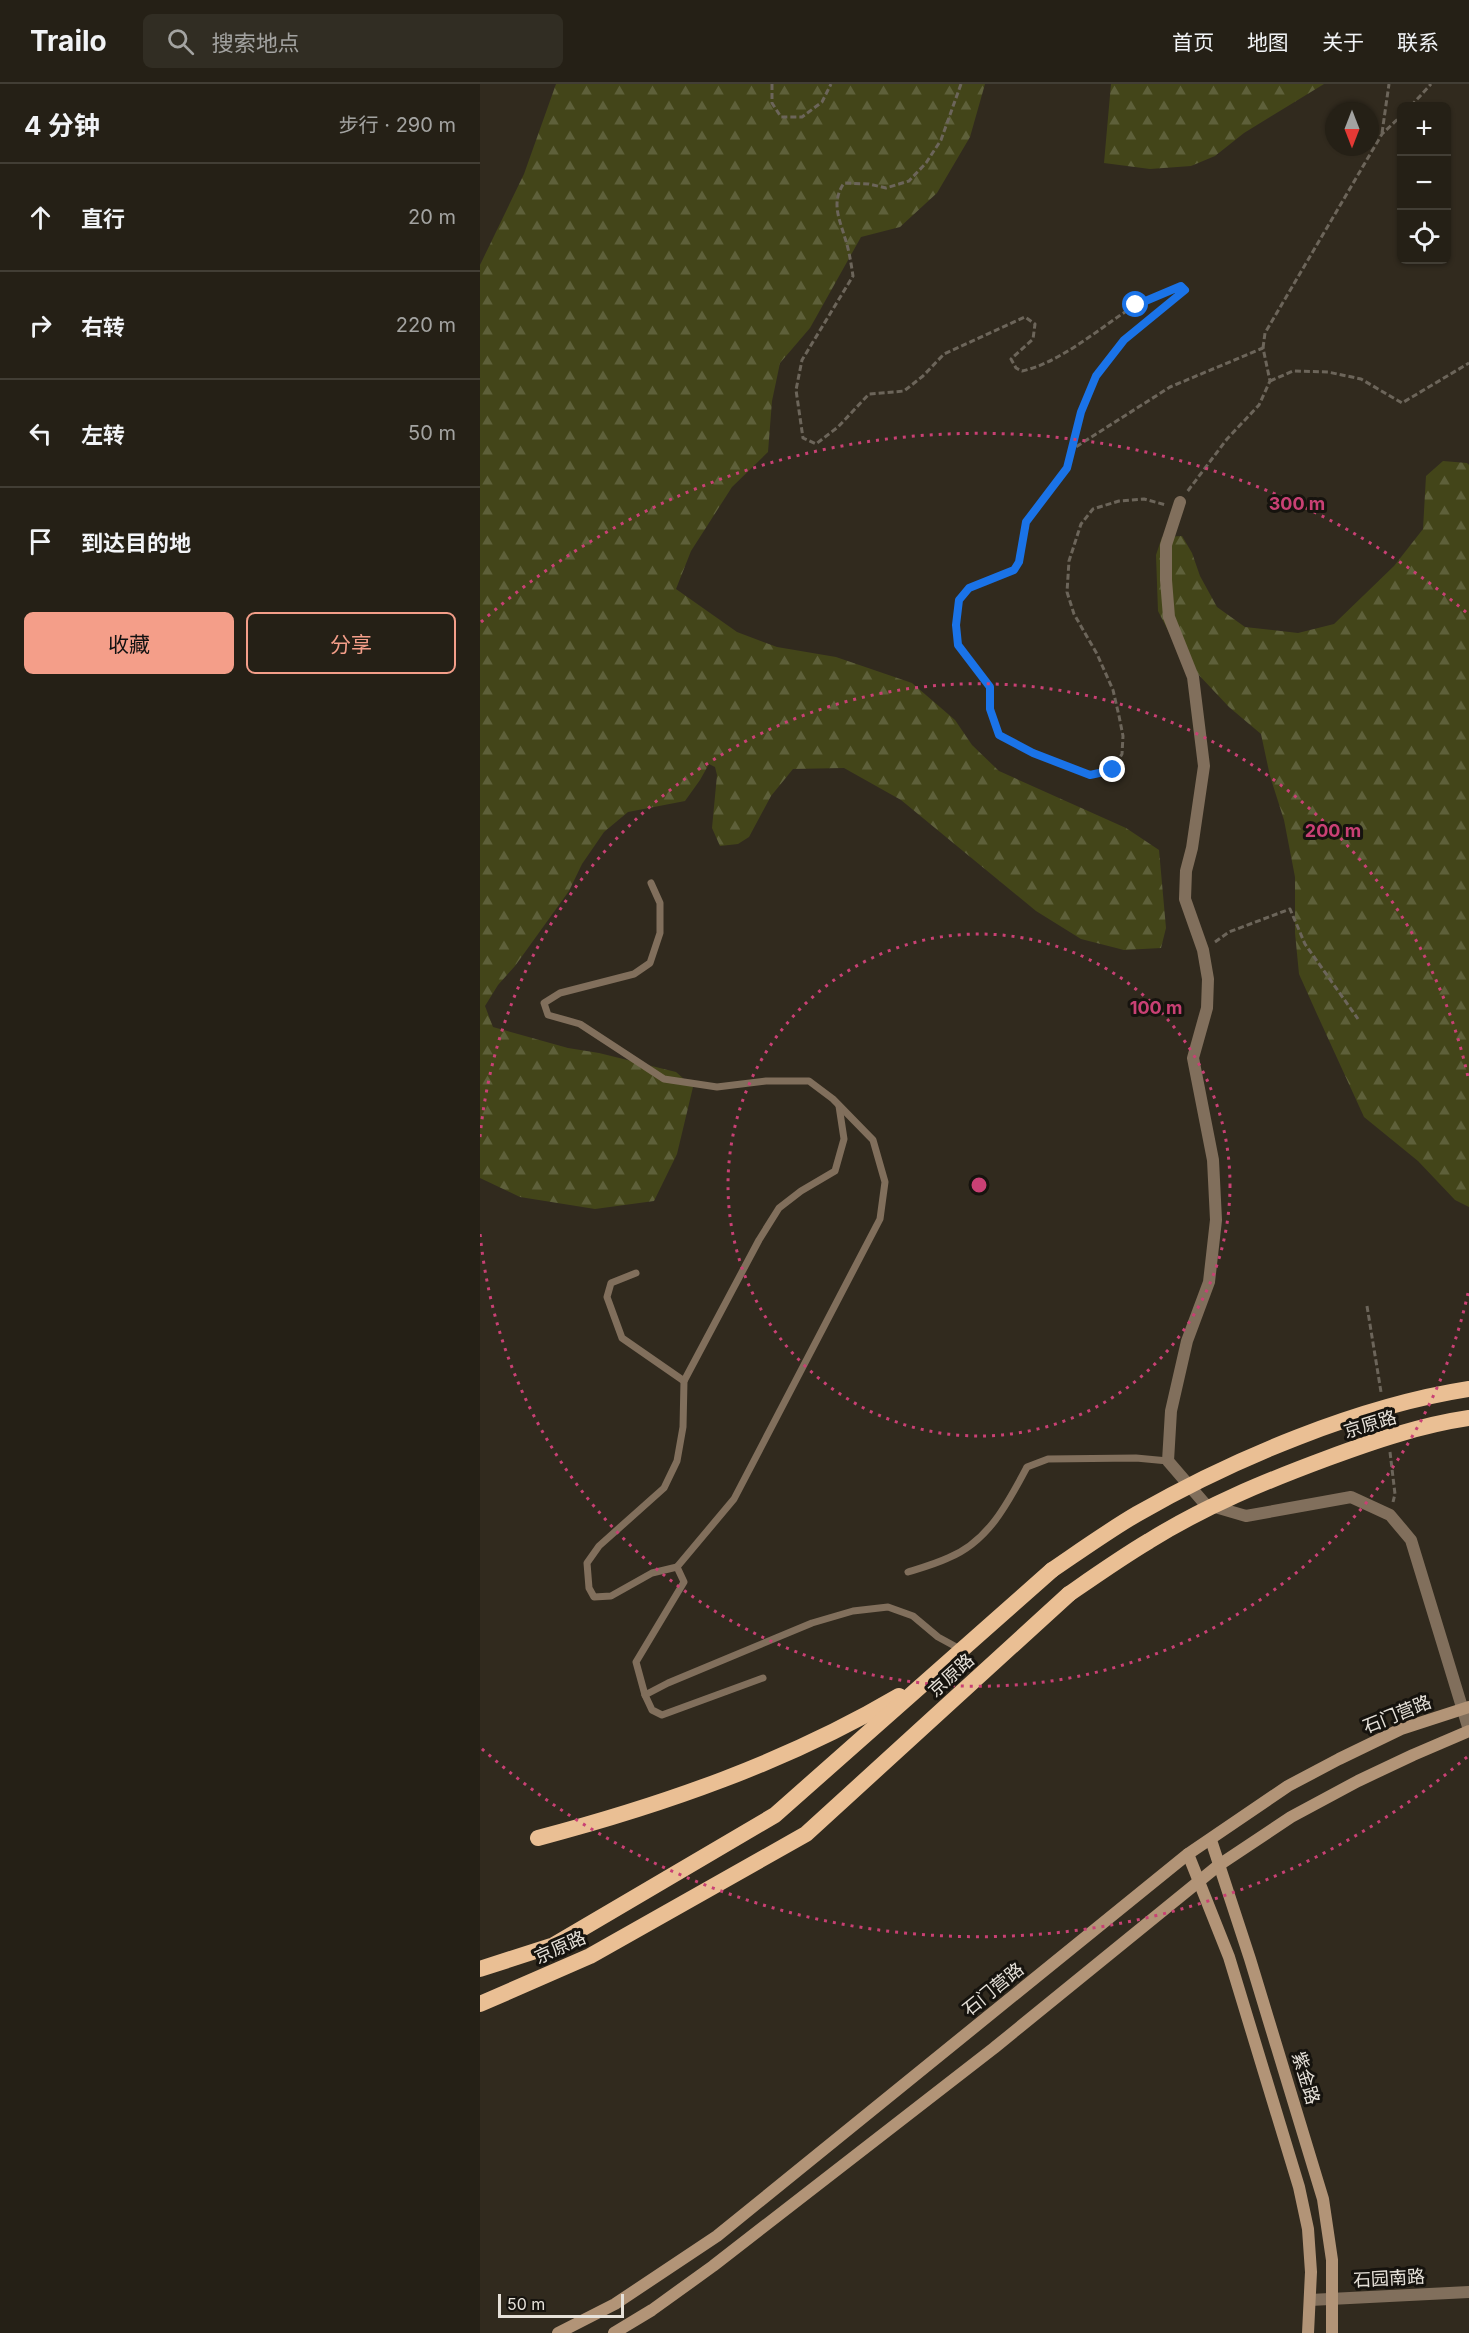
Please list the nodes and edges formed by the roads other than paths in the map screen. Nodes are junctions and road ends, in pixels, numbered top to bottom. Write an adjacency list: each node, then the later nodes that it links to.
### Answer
1 (1179, 505): 8 (street)
2 (651, 883): 3 (lane)
3 (839, 1105): 5 (lane); 9 (lane)
4 (636, 1274): 5 (lane)
5 (684, 1381): 9 (lane)
6 (1469, 1389): 11 (highway, 京原路, bridge)
7 (1469, 1418): 23 (highway, 京原路, bridge)
8 (1168, 1461): 10 (lane); 15 (street)
9 (677, 1567): 14 (lane)
10 (908, 1572)
11 (962, 1650): 12 (highway, 京原路); 14 (lane)
12 (931, 1677): 17 (highway); 22 (highway, 京原路)
13 (763, 1678): 14 (lane)
14 (645, 1695)
15 (1466, 1707): 16 (street); 18 (main road, 石门营路)
16 (1469, 1730): 20 (main road)
17 (538, 1838)
18 (1211, 1840): 19 (main road, 石门营路); 20 (main road, 紫金路)
19 (1188, 1854): 21 (main road, 紫金路); 27 (main road, 石门营路)
20 (1219, 1865): 21 (main road); 25 (main road, 紫金路)
21 (1198, 1881): 26 (main road, 紫金路); 28 (main road)
22 (480, 1970)
23 (480, 2004)
24 (1469, 2292): 25 (street, 石园南路)
25 (1333, 2299): 26 (street, 石园南路); 30 (main road, 紫金路)
26 (1310, 2300): 29 (main road, 紫金路)
27 (558, 2333)
28 (614, 2333)
29 (1308, 2333)
30 (1332, 2333)

